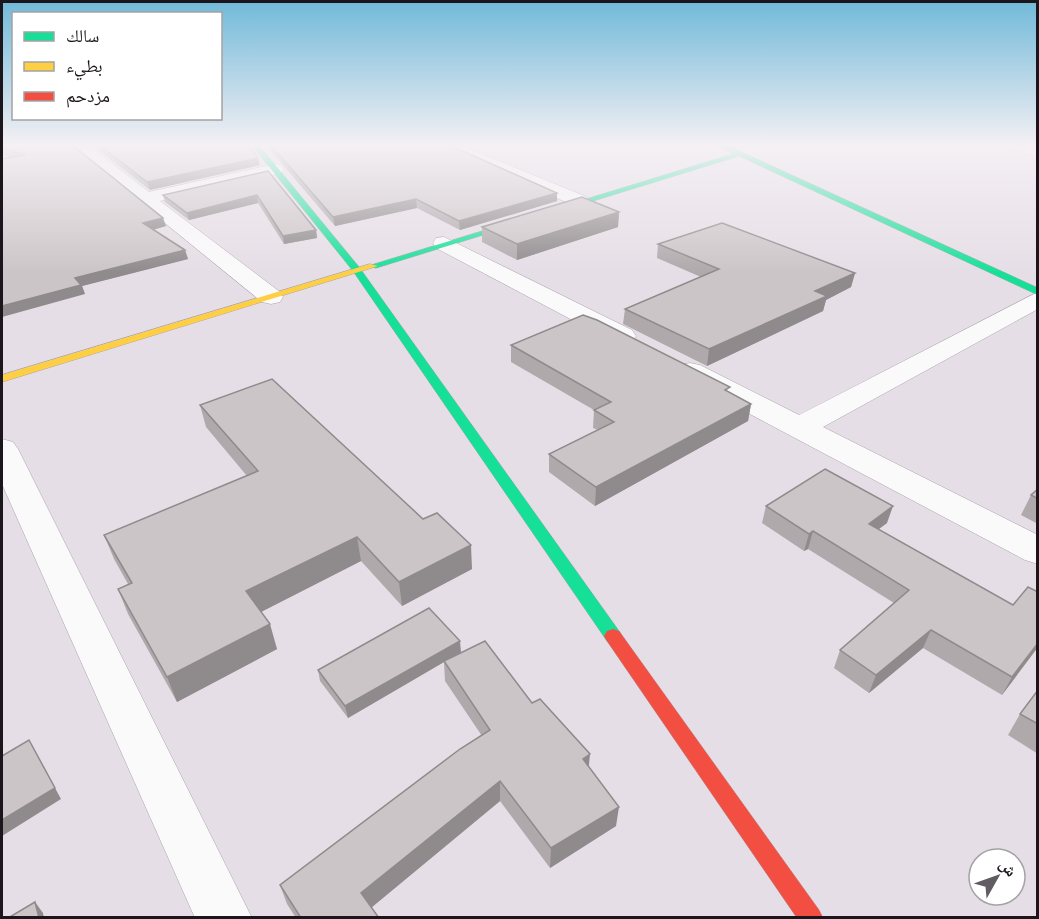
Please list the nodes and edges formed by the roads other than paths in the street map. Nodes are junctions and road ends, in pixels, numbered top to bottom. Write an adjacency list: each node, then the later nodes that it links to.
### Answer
1 (132, 187): 7 (street)
2 (196, 187): 7 (street)
3 (289, 187): 10 (main road)
4 (546, 187): 8 (street)
5 (628, 187): 8 (main road)
6 (810, 187): 11 (main road)
7 (147, 198): 12 (street)
8 (580, 201): 9 (main road)
9 (444, 243): 10 (main road); 15 (street)
10 (356, 269): 12 (main road); 19 (main road)
11 (1038, 292)
12 (271, 297): 14 (main road)
13 (1038, 299): 15 (street)
14 (2, 379)
15 (799, 427): 17 (street)
16 (2, 449): 18 (street)
17 (1038, 551)
18 (224, 918)
19 (811, 918)

